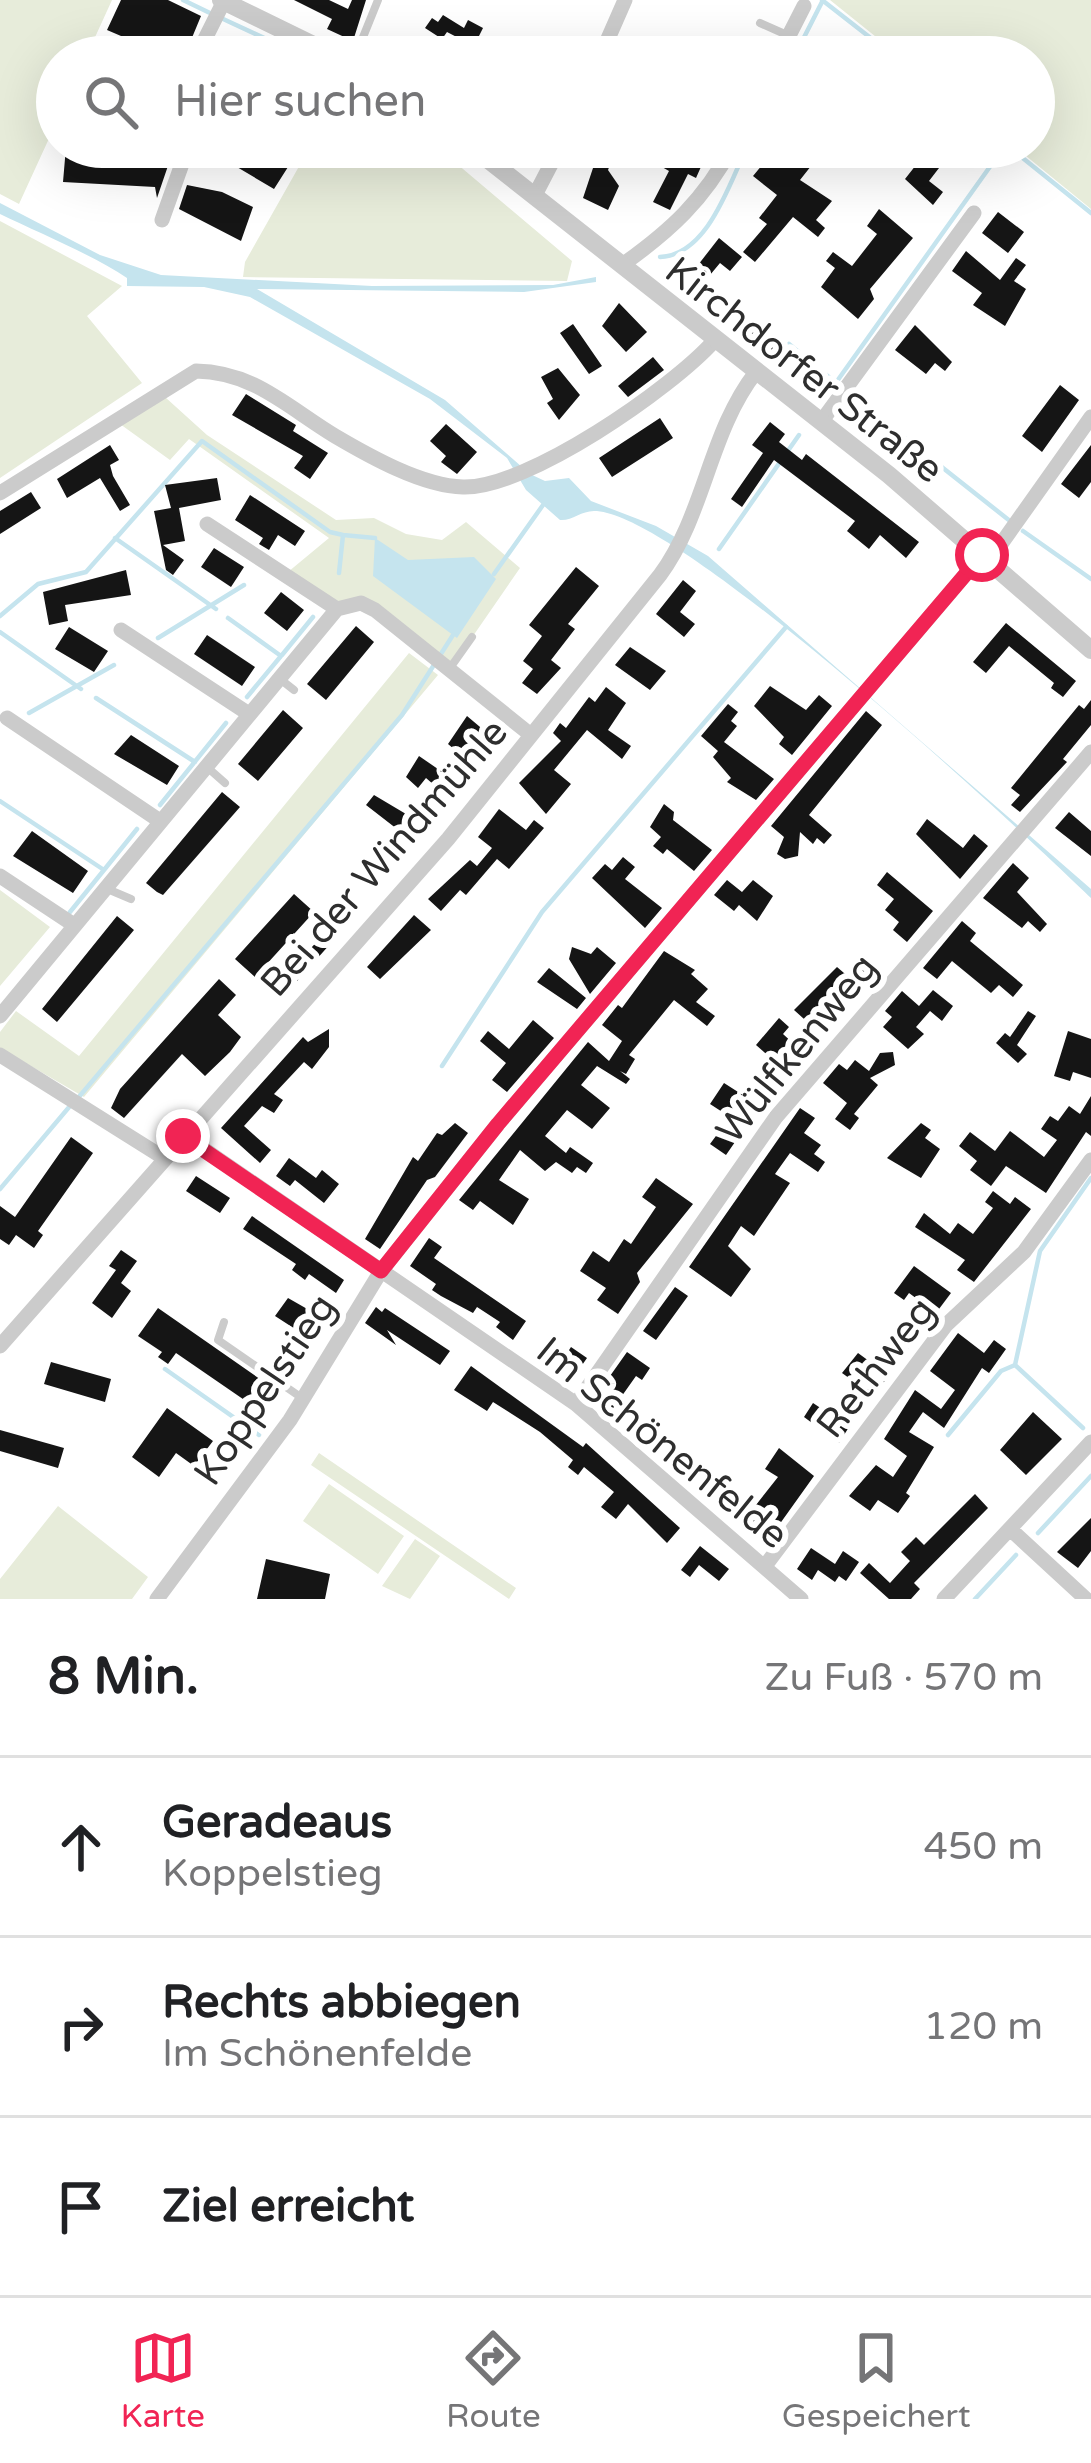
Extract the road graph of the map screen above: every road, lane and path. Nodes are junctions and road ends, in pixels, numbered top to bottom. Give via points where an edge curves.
1 (378, 0) edge
2 (625, 0) edge
3 (804, 6) dead end
4 (219, 8) edge
5 (760, 23) dead end
6 (206, 36) edge
7 (287, 36) edge
8 (363, 36) edge
9 (609, 36) edge
10 (789, 36) joint
11 (176, 168) edge
12 (500, 168) edge
13 (549, 168) edge
14 (721, 168) edge
15 (535, 195) junction
16 (974, 213) dead end
17 (162, 220) dead end
18 (622, 265) junction
19 (714, 341) junction
20 (756, 372) junction
21 (1091, 417) edge
22 (821, 422) junction
23 (0, 493) edge
24 (207, 524) dead end
25 (986, 558) junction
26 (337, 609) junction
27 (121, 630) dead end
28 (472, 638) dead end
29 (1091, 650) edge
30 (449, 669) junction
31 (279, 678) junction
32 (294, 690) dead end
33 (249, 714) junction
34 (4, 715) edge
35 (532, 735) junction
36 (1091, 752) edge
37 (206, 766) junction
38 (225, 783) dead end
39 (160, 821) junction
40 (0, 876) edge
41 (106, 888) junction
42 (130, 899) dead end
43 (74, 925) junction
44 (0, 1016) edge
45 (0, 1055) edge
46 (183, 1136) junction
47 (164, 1158) junction
48 (1091, 1160) edge
49 (381, 1271) junction
50 (224, 1322) dead end
51 (0, 1346) edge
52 (303, 1399) junction
53 (576, 1404) junction
54 (1091, 1442) edge
55 (1010, 1529) junction
56 (765, 1566) junction
57 (157, 1599) edge
58 (802, 1599) edge
59 (944, 1599) edge
60 (1086, 1599) edge

1 - 8 lane
2 - 9 street
3 - 10 street
4 - 6 street
4 - 7 street
5 - 10 lane
11 - 17 street
12 - 15 street, Kirchdorfer Straße
13 - 15 street
14 - 18 street via 676,227
15 - 18 street, Kirchdorfer Straße
16 - 22 street
18 - 19 street, Kirchdorfer Straße
19 - 20 street, Kirchdorfer Straße
19 - 23 street via 687,372 535,465 459,487 335,436 253,381 196,370
20 - 22 street, Kirchdorfer Straße
20 - 35 street, Bei der Windmühle via 731,413 681,543
21 - 25 street, Koppelstieg
22 - 25 street, Kirchdorfer Straße
24 - 26 street
25 - 29 street, Kirchdorfer Straße
25 - 49 street, Koppelstieg
26 - 30 street via 361,603 376,610
26 - 31 street
27 - 33 street
28 - 30 lane
30 - 35 street
31 - 32 lane
31 - 33 street
33 - 37 street
34 - 39 street
35 - 46 street, Bei der Windmühle
36 - 53 street, Wülfkenweg via 776,1117
37 - 38 lane
37 - 39 street
39 - 41 street
40 - 43 street
41 - 42 lane
41 - 43 street
43 - 44 street
45 - 47 street
46 - 47 street, Bei der Windmühle
46 - 49 street, Im Schönenfelde
47 - 51 street, Bei der Windmühle
48 - 56 street, Rethweg via 1024,1252 946,1325
49 - 52 street, Koppelstieg
49 - 53 street, Im Schönenfelde
50 - 52 lane via 218,1340
52 - 57 street, Koppelstieg
53 - 56 street, Im Schönenfelde
54 - 55 street
55 - 59 street
55 - 60 street
56 - 58 street, Im Schönenfelde

